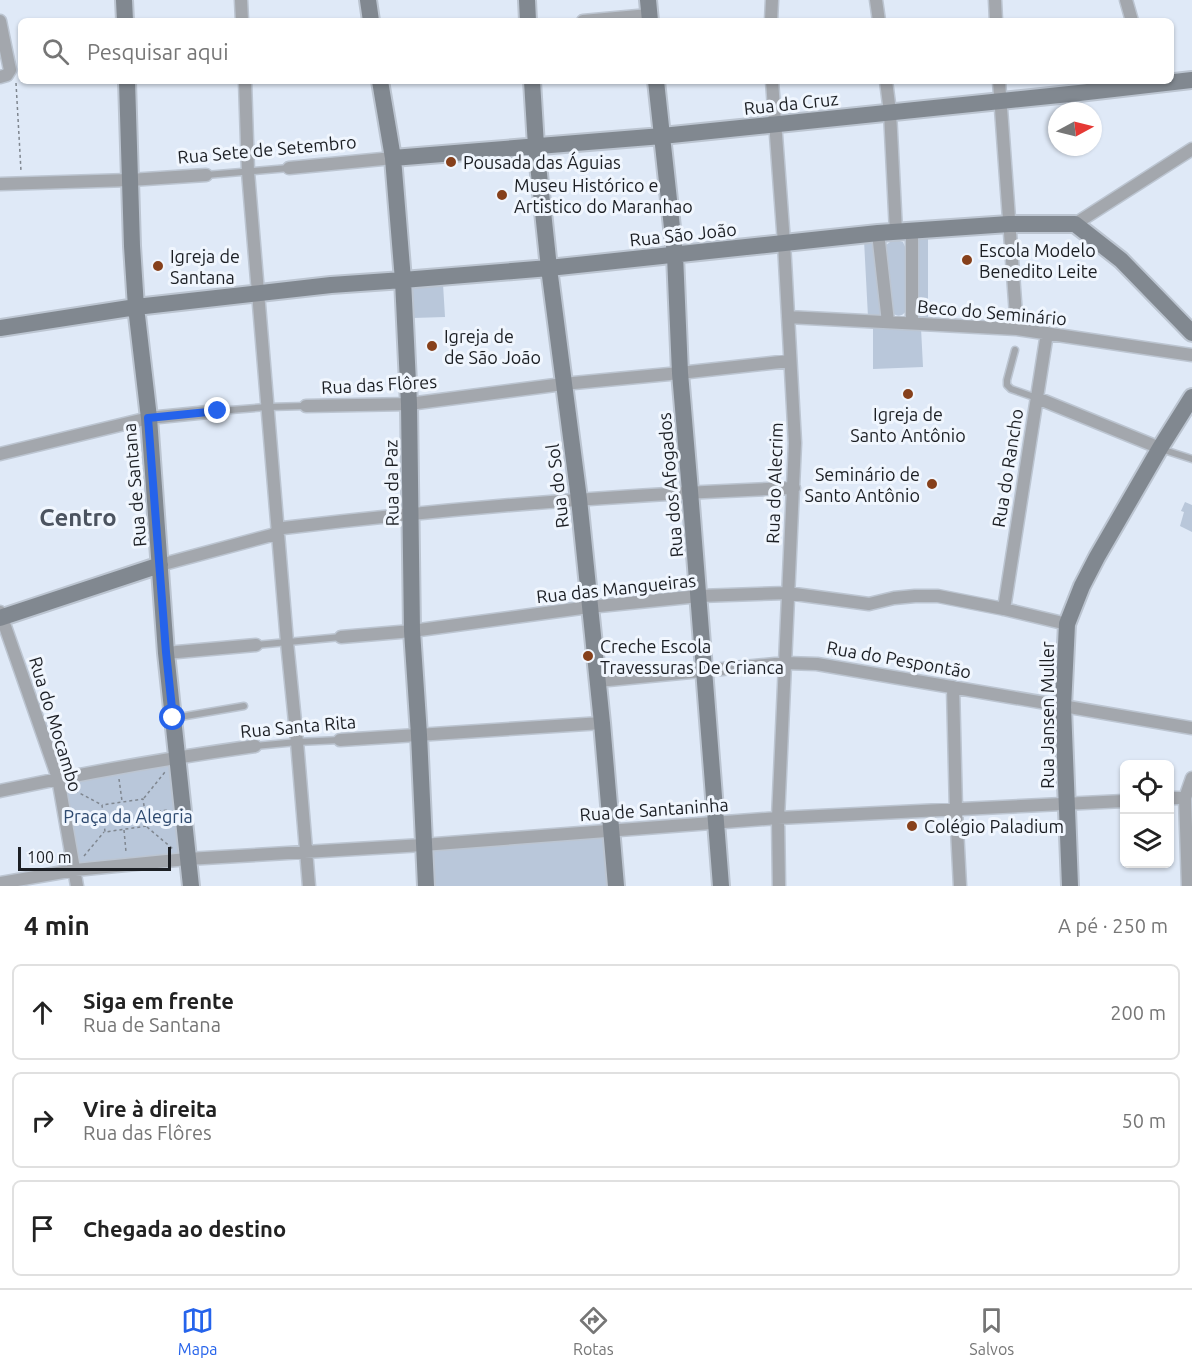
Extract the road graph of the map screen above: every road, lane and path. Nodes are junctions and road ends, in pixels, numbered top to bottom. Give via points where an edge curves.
1 (124, 0) edge
2 (241, 0) edge
3 (368, 0) edge
4 (527, 0) edge
5 (772, 0) edge
6 (876, 0) edge
7 (995, 0) edge
8 (1126, 0) edge
9 (649, 12) edge
10 (125, 18) edge
11 (242, 18) edge
12 (371, 18) edge
13 (528, 18) edge
14 (605, 18) edge
15 (771, 18) edge
16 (879, 18) edge
17 (996, 18) edge
18 (1131, 18) edge
19 (0, 21) edge
20 (5, 73) edge
21 (1192, 80) edge
22 (1174, 81) edge
23 (127, 84) edge
24 (245, 84) edge
25 (381, 84) edge
26 (532, 84) edge
27 (656, 84) edge
28 (772, 84) edge
29 (886, 84) edge
30 (999, 84) edge
31 (1143, 84) edge
32 (17, 95) dead end
33 (1000, 102) junction
34 (890, 112) junction
35 (776, 124) junction
36 (662, 136) junction
37 (537, 146) junction
38 (1192, 149) edge
39 (393, 158) junction
40 (289, 168) joint
41 (248, 172) junction
42 (206, 175) joint
43 (130, 180) junction
44 (22, 183) junction
45 (0, 184) edge
46 (1009, 224) junction
47 (1075, 224) junction
48 (904, 232) junction
49 (878, 233) junction
50 (783, 243) junction
51 (675, 255) junction
52 (549, 268) junction
53 (403, 280) junction
54 (258, 292) junction
55 (136, 307) junction
56 (788, 317) junction
57 (888, 322) junction
58 (912, 323) junction
59 (0, 328) edge
60 (1017, 329) junction
61 (1047, 333) junction
62 (1192, 333) edge
63 (1015, 350) dead end
64 (1192, 355) edge
65 (789, 361) junction
66 (680, 373) junction
67 (563, 384) junction
68 (1036, 398) junction
69 (1192, 398) edge
70 (409, 404) junction
71 (306, 406) joint
72 (267, 407) junction
73 (218, 411) joint
74 (148, 418) junction
75 (1160, 448) junction
76 (0, 454) edge
77 (1192, 459) edge
78 (794, 488) junction
79 (690, 491) junction
80 (579, 499) junction
81 (411, 513) junction
82 (279, 531) junction
83 (160, 566) junction
84 (787, 593) junction
85 (699, 596) junction
86 (589, 607) junction
87 (1004, 609) junction
88 (1, 615) edge
89 (1067, 624) junction
90 (412, 631) junction
91 (341, 637) joint
92 (287, 642) junction
93 (256, 645) joint
94 (166, 652) junction
95 (785, 663) junction
96 (704, 671) junction
97 (598, 681) junction
98 (953, 687) junction
99 (243, 706) dead end
100 (1063, 707) junction
101 (173, 718) junction
102 (602, 723) junction
103 (1192, 728) edge
104 (419, 735) junction
105 (340, 740) joint
106 (297, 742) junction
107 (255, 746) joint
108 (172, 763) junction
109 (158, 770) dead end
110 (58, 778) junction
111 (119, 778) dead end
112 (1192, 778) edge
113 (169, 779) dead end
114 (79, 785) dead end
115 (0, 791) edge
116 (1174, 798) edge
117 (1185, 798) junction
118 (143, 799) junction
119 (1120, 801) edge
120 (122, 802) junction
121 (1066, 804) junction
122 (102, 805) junction
123 (172, 810) dead end
124 (956, 810) junction
125 (145, 813) junction
126 (104, 818) junction
127 (778, 818) junction
128 (74, 822) dead end
129 (716, 823) junction
130 (147, 826) junction
131 (124, 829) junction
132 (612, 830) junction
133 (105, 832) junction
134 (423, 844) junction
135 (307, 852) junction
136 (166, 853) dead end
137 (126, 856) dead end
138 (187, 859) junction
139 (77, 865) junction
140 (0, 882) edge
141 (77, 886) edge
142 (191, 886) edge
143 (309, 886) edge
144 (426, 886) edge
145 (616, 886) edge
146 (721, 886) edge
147 (779, 886) edge
148 (960, 886) edge
149 (1070, 886) edge
150 (1188, 886) edge

1 - 10 street
2 - 11 street
3 - 12 street
4 - 13 street
5 - 15 street
6 - 16 street
7 - 17 street
8 - 18 street
9 - 14 street
19 - 20 street
21 - 22 street, Rua da Cruz
23 - 43 street, Rua de Santana
24 - 41 street
25 - 39 street, Rua da Paz
26 - 37 street, Rua do Sol
27 - 36 street, Rua dos Afogados
28 - 35 street, Rua do Alecrim
29 - 34 street
30 - 33 street
31 - 33 street, Rua da Cruz
32 - 44 path
33 - 34 street, Rua da Cruz
33 - 46 street
34 - 35 street, Rua da Cruz
34 - 48 street
35 - 36 street, Rua da Cruz
35 - 50 street, Rua do Alecrim
36 - 37 street, Rua da Cruz
36 - 51 street, Rua dos Afogados
37 - 39 street, Rua Sete de Setembro
37 - 52 street, Rua do Sol
38 - 47 street
39 - 40 street, Rua Sete de Setembro
39 - 53 street, Rua da Paz
40 - 41 lane, Rua Sete de Setembro
41 - 42 lane, Rua Sete de Setembro
41 - 54 street
42 - 43 street, Rua Sete de Setembro
43 - 44 street, Rua Sete de Setembro
43 - 55 street, Rua de Santana
44 - 45 street, Rua Sete de Setembro
46 - 47 street, Rua São João
46 - 48 street, Rua São João
46 - 60 street
47 - 62 street via 1121,260
48 - 49 street, Rua São João
48 - 58 street
49 - 50 street, Rua São João
49 - 57 street
50 - 51 street, Rua São João
50 - 56 street, Rua do Alecrim
51 - 52 street, Rua São João
51 - 66 street, Rua dos Afogados
52 - 53 street, Rua São João
52 - 67 street, Rua do Sol
53 - 54 street, Rua São João
53 - 70 street, Rua da Paz
54 - 55 street, Rua São João
54 - 72 street
55 - 59 street, Rua São João
55 - 74 street, Rua de Santana
56 - 57 street, Beco do Seminário
56 - 65 street, Rua do Alecrim
57 - 58 street, Beco do Seminário
58 - 60 street, Beco do Seminário
60 - 61 street, Beco do Seminário
61 - 64 street, Beco do Seminário
61 - 68 street, Rua do Rancho
63 - 68 lane via 1007,385
65 - 66 street, Rua das Flôres
65 - 78 street, Rua do Alecrim
66 - 67 street, Rua das Flôres
66 - 79 street, Rua dos Afogados
67 - 70 street, Rua das Flôres
67 - 80 street, Rua do Sol
68 - 75 street
68 - 87 street, Rua do Rancho
69 - 75 street, Rua Jansen Muller
70 - 71 street, Rua das Flôres
70 - 81 street, Rua da Paz
71 - 72 lane, Rua das Flôres
72 - 73 lane, Rua das Flôres
72 - 82 street
73 - 74 street, Rua das Flôres
74 - 76 street, Rua das Flôres
74 - 83 street, Rua de Santana
75 - 77 lane
75 - 89 street, Rua Jansen Muller via 1096,557
78 - 79 street
78 - 84 street, Rua do Alecrim
79 - 80 street
79 - 85 street, Rua dos Afogados
80 - 81 street
80 - 86 street, Rua do Sol
81 - 82 street
81 - 90 street, Rua da Paz
82 - 83 street
82 - 92 street
83 - 88 street
83 - 94 street, Rua de Santana
84 - 85 street, Rua das Mangueiras
84 - 87 street, Rua das Mangueiras via 868,604 894,598 938,596
84 - 95 street, Rua do Alecrim
85 - 86 street, Rua das Mangueiras
85 - 96 street, Rua dos Afogados
86 - 90 street, Rua das Mangueiras
86 - 97 street, Rua do Sol
87 - 89 street, Rua das Mangueiras
88 - 110 street, Rua do Mocambo
89 - 100 street, Rua Jansen Muller
90 - 91 street, Rua das Mangueiras
90 - 104 street, Rua da Paz
91 - 92 lane, Rua das Mangueiras
92 - 93 lane, Rua das Mangueiras
92 - 106 street
93 - 94 street, Rua das Mangueiras
94 - 101 street, Rua de Santana
95 - 96 street, Rua do Pespontão
95 - 98 street, Rua do Pespontão via 817,664
95 - 127 street, Rua do Alecrim
96 - 97 street, Rua do Pespontão
96 - 129 street, Rua dos Afogados
97 - 102 street, Rua do Sol
98 - 100 street, Rua do Pespontão
98 - 124 street
99 - 101 lane
100 - 103 street, Rua do Pespontão
100 - 121 street, Rua Jansen Muller
101 - 108 street, Rua de Santana
102 - 104 street, Rua Santa Rita
102 - 132 street, Rua do Sol
104 - 105 street, Rua Santa Rita
104 - 134 street, Rua da Paz
105 - 106 lane, Rua Santa Rita
106 - 107 lane, Rua Santa Rita
106 - 135 street
107 - 108 street, Rua Santa Rita
108 - 109 path
108 - 110 street, Rua Santa Rita
108 - 113 path
108 - 118 path
108 - 138 street, Rua de Santana
110 - 115 street, Rua Santa Rita
110 - 139 street, Rua do Mocambo
111 - 120 path
112 - 117 street
114 - 122 path via 69,787
116 - 117 street
117 - 150 street
118 - 120 path
118 - 125 path
119 - 121 street, Rua de Santaninha
120 - 122 path
121 - 124 street, Rua de Santaninha
121 - 149 street, Rua Jansen Muller
122 - 126 path
123 - 125 path
124 - 127 street, Rua de Santaninha
124 - 148 street
125 - 130 path
126 - 128 path
126 - 133 path
127 - 129 street, Rua de Santaninha
127 - 147 street, Rua do Alecrim
129 - 132 street, Rua de Santaninha
129 - 146 street, Rua dos Afogados
130 - 131 path
130 - 136 path via 177,852
131 - 133 path
131 - 137 path
132 - 134 street, Rua de Santaninha
132 - 145 street, Rua do Sol
133 - 139 path
134 - 135 street, Rua de Santaninha
134 - 144 street, Rua da Paz
135 - 138 street, Rua de Santaninha
135 - 143 street
138 - 139 street, Rua de Santaninha
138 - 142 street, Rua de Santana
139 - 140 street, Rua de Santaninha
139 - 141 street, Rua do Mocambo

